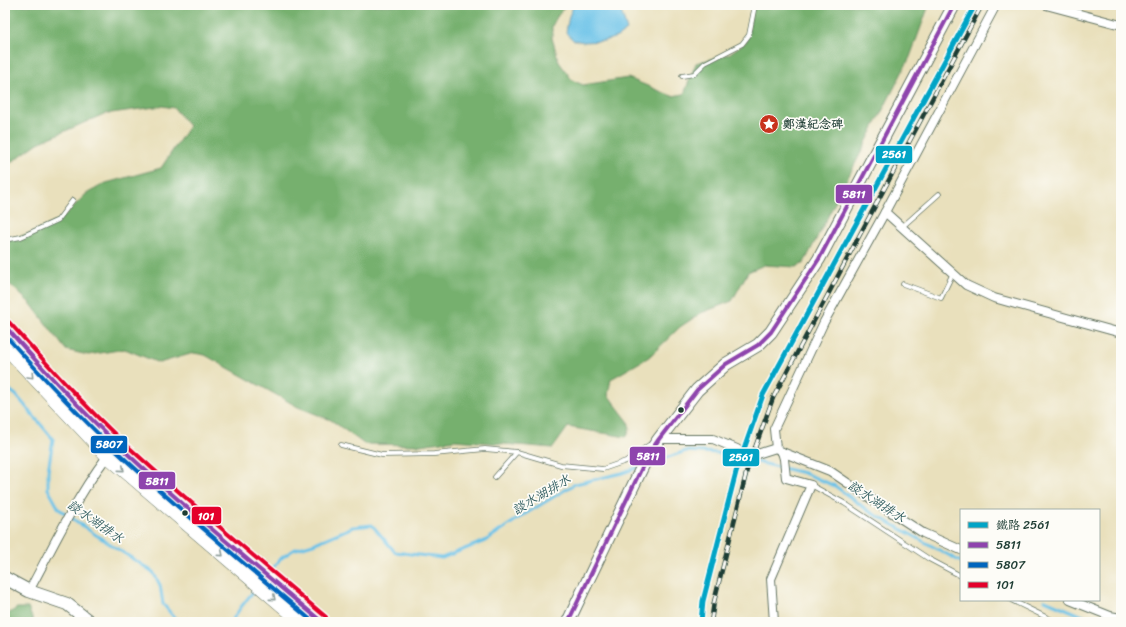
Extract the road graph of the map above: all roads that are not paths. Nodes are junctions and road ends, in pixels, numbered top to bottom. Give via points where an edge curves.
1 (755, 5) edge
2 (954, 5) edge
3 (996, 5) edge
4 (1046, 5) edge
5 (1121, 25) edge
6 (682, 76) dead end
7 (939, 194) dead end
8 (74, 200) dead end
9 (885, 212) junction
10 (902, 228) junction
11 (5, 240) edge
12 (952, 273) junction
13 (903, 284) dead end
14 (5, 326) edge
15 (1121, 333) edge
16 (5, 347) edge
17 (659, 439) junction
18 (117, 444) junction
19 (342, 445) dead end
20 (737, 449) tunnel mouth
21 (518, 452) junction
22 (781, 453) junction
23 (754, 455) tunnel mouth
24 (106, 456) junction
25 (495, 477) dead end
26 (811, 485) junction
27 (173, 495) junction
28 (165, 507) junction
29 (960, 550) edge
30 (960, 575) edge
31 (5, 578) edge
32 (29, 591) junction
33 (1013, 601) edge
34 (1072, 601) edge
35 (1121, 618) edge
36 (90, 622) edge
37 (301, 622) edge
38 (322, 622) edge
39 (568, 622) edge
40 (774, 622) edge
41 (1056, 622) edge

1 - 6 lane via 749,35 742,44 705,63 694,74
2 - 17 street via 819,259 771,332 758,345 726,364 697,390
3 - 9 street
4 - 5 street
7 - 10 lane
8 - 11 lane via 58,220 21,237
9 - 10 street
9 - 22 street via 824,322 774,428
10 - 12 street
12 - 13 lane via 941,298
12 - 15 street via 966,285 994,298
14 - 18 main road via 43,369
16 -> 24 main road
17 - 20 street via 713,439
17 - 21 lane via 626,461 603,470 561,465
17 - 39 street via 648,455
18 - 24 street
18 - 27 main road
19 - 21 lane via 382,455 434,454 485,449
21 - 25 lane
22 - 23 street
22 - 26 street via 786,478
22 - 29 street via 830,471 923,533
24 -> 28 main road
24 - 32 street via 82,492
26 - 30 lane via 844,503 929,559
26 - 40 street via 771,579
27 - 28 main road
27 - 38 main road
28 -> 37 main road
31 - 32 street
32 - 36 street via 67,604
33 - 41 lane
34 - 35 street

